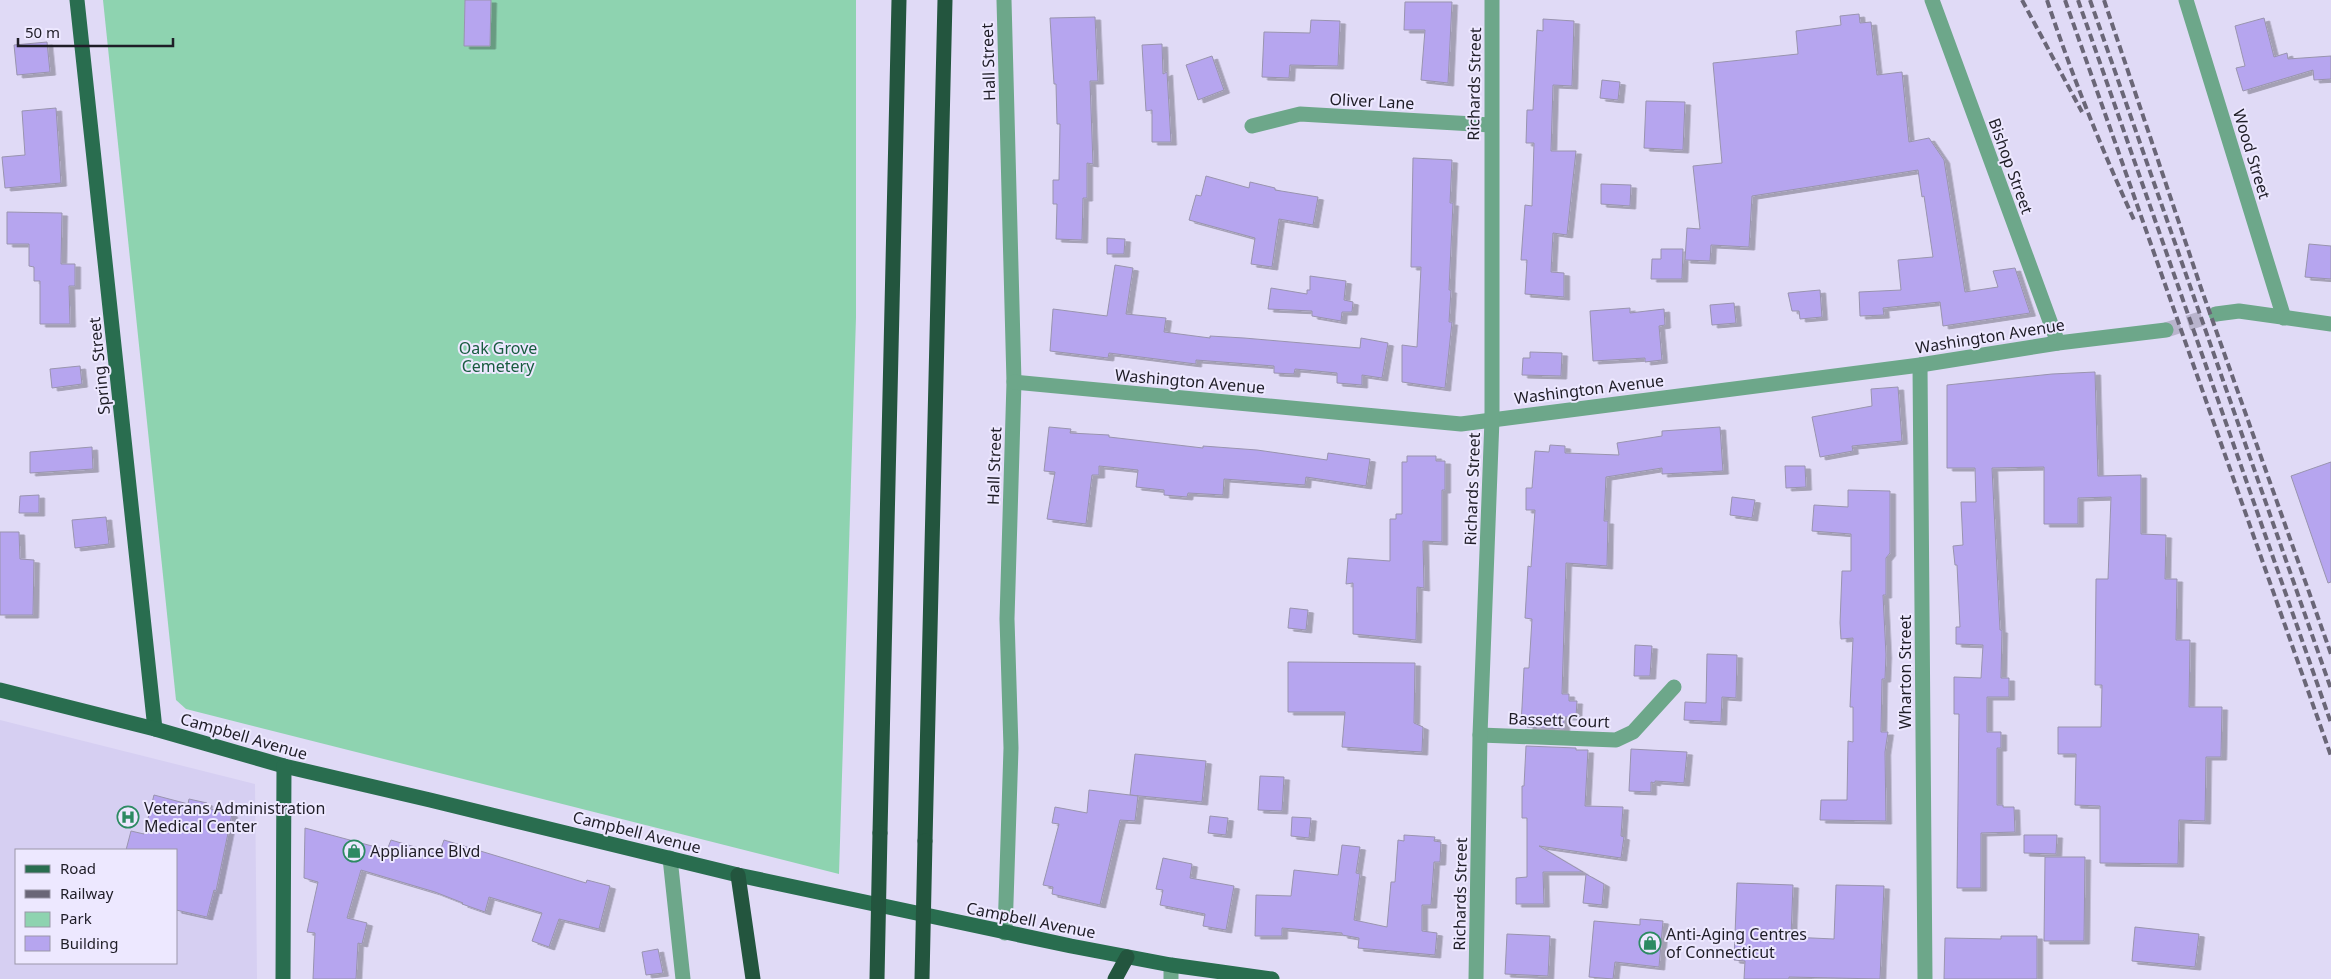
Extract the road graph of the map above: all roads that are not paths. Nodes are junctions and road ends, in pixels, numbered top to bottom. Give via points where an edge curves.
1 (78, 0) edge
2 (899, 0) edge
3 (945, 0) edge
4 (1004, 0) edge
5 (1492, 0) edge
6 (1932, 0) edge
7 (2186, 0) edge
8 (1490, 125) junction
9 (1252, 126) dead end
10 (2216, 314) tunnel mouth
11 (2284, 318) junction
12 (2331, 324) edge
13 (2166, 330) tunnel mouth
14 (2058, 343) junction
15 (1920, 365) junction
16 (1014, 382) junction
17 (1492, 419) junction
18 (1674, 687) dead end
19 (0, 690) edge
20 (155, 729) junction
21 (1480, 735) junction
22 (284, 766) junction
23 (670, 858) junction
24 (738, 875) junction
25 (1005, 933) junction
26 (1127, 956) junction
27 (1171, 972) edge
28 (283, 979) edge
29 (683, 979) edge
30 (753, 979) edge
31 (877, 979) edge
32 (922, 979) edge
33 (1115, 979) edge
34 (1272, 979) edge
35 (1476, 979) edge
36 (1925, 979) edge

1 - 20 main road, Spring Street
2 - 31 highway, bridge
3 - 32 highway, bridge
4 - 16 street, Hall Street
5 - 8 street, Richards Street
6 - 14 street, Bishop Street
7 - 11 street, Wood Street
8 - 9 street, Oliver Lane via 1300,114
8 - 17 street, Richards Street
10 - 11 street via 2239,310
11 - 12 street
13 - 14 street, Washington Avenue
14 - 15 street, Washington Avenue
15 - 17 street, Washington Avenue
15 - 36 street, Wharton Street
16 - 17 street, Washington Avenue via 1461,424
16 - 25 street, Hall Street via 1007,619 1011,748
17 - 21 street, Richards Street
18 - 21 street, Bassett Court via 1633,732 1616,740
19 - 20 main road, Campbell Avenue
20 - 22 main road, Campbell Avenue
21 - 35 street, Richards Street
22 - 23 main road, Campbell Avenue
22 - 28 main road
23 - 24 main road, Campbell Avenue
23 - 29 street
24 - 25 main road, Campbell Avenue
24 - 30 highway
25 - 26 main road, Campbell Avenue
26 - 27 main road, Campbell Avenue
26 - 33 highway
27 - 34 main road, Campbell Avenue

